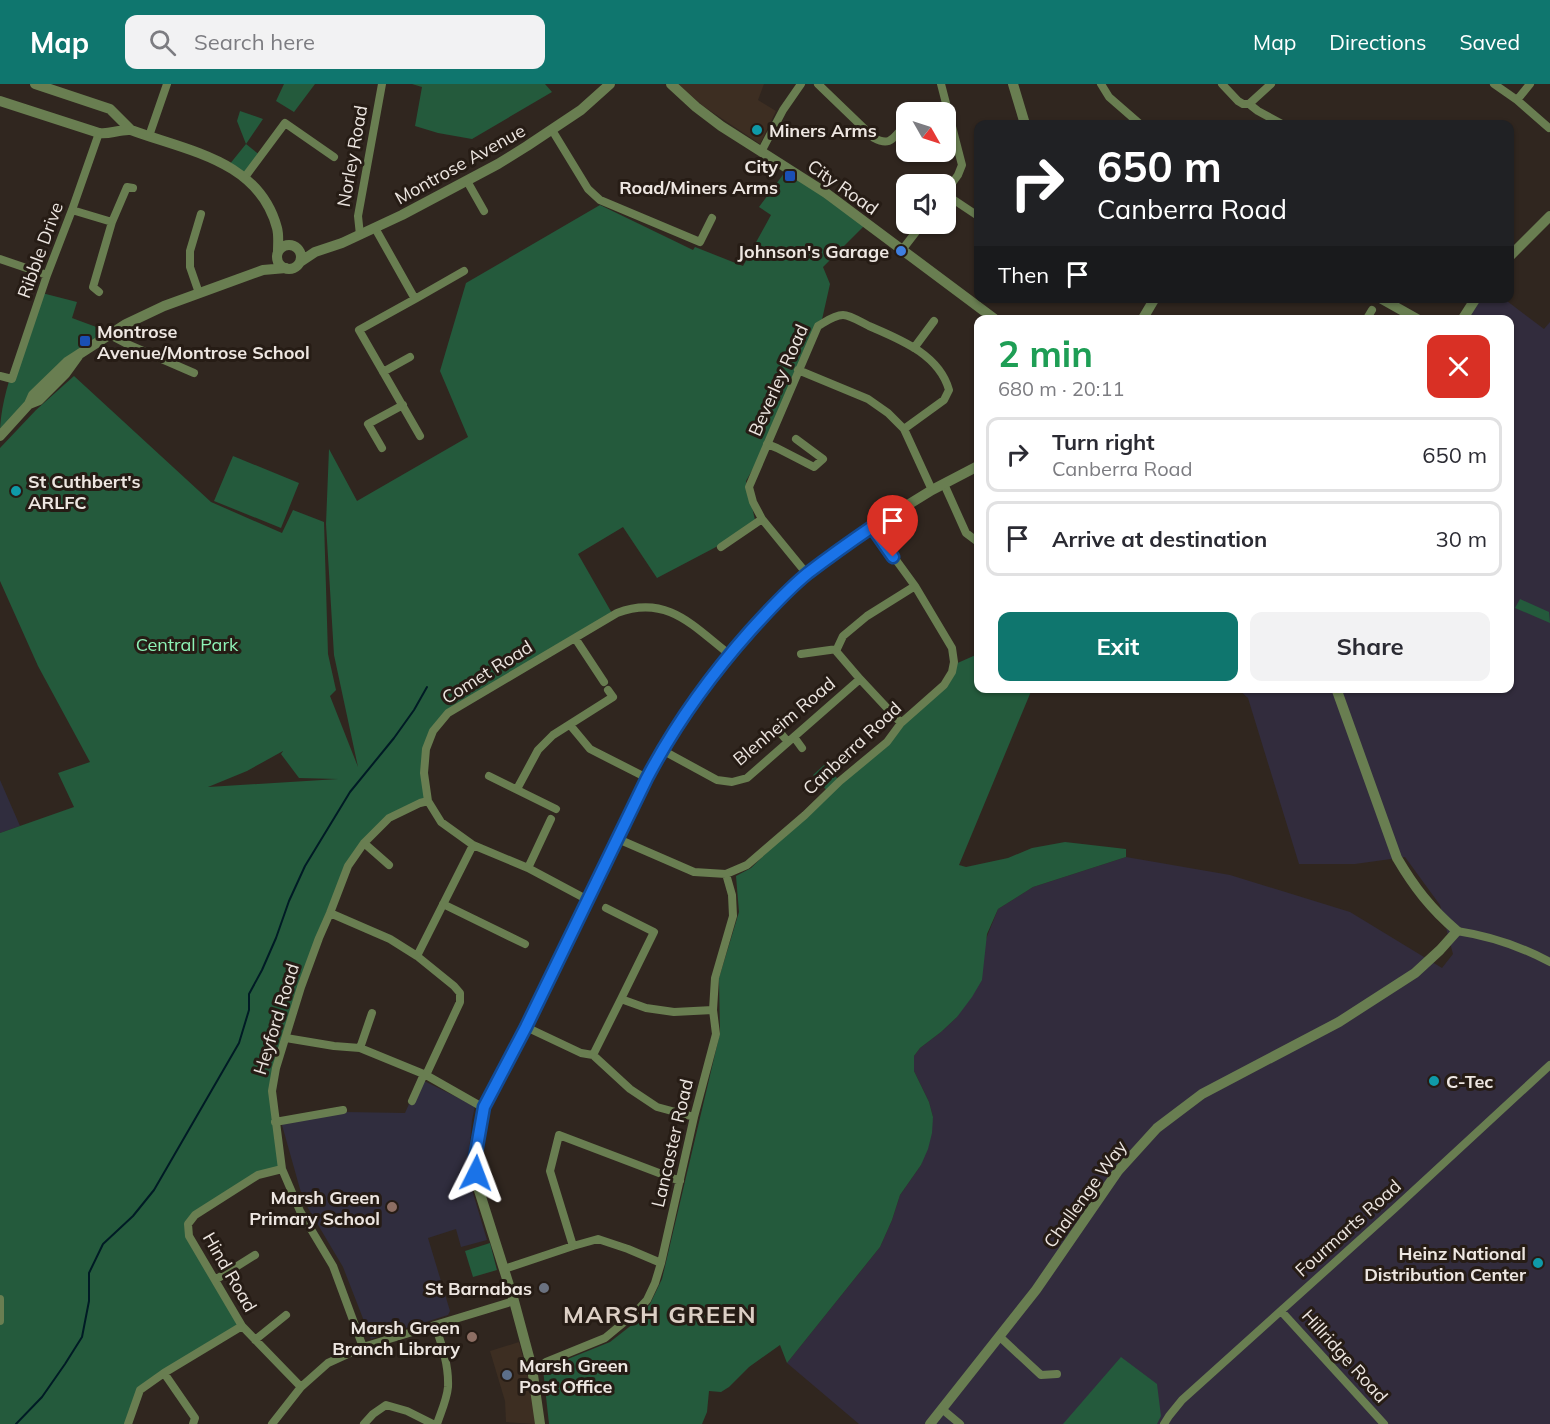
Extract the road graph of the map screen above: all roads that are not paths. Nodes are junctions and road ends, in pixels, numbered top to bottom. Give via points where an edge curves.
1 (35, 84) edge
2 (167, 84) edge
3 (382, 84) edge
4 (609, 84) edge
5 (671, 84) edge
6 (801, 84) edge
7 (818, 84) edge
8 (942, 84) edge
9 (1012, 84) edge
10 (1101, 84) edge
11 (1222, 84) edge
12 (1271, 84) edge
13 (1494, 84) edge
14 (1530, 84) edge
15 (1517, 100) junction
16 (0, 101) edge
17 (943, 102) edge
18 (1249, 104) junction
19 (118, 118) junction
20 (1024, 120) edge
21 (1135, 120) edge
22 (1275, 120) edge
23 (1549, 128) edge
24 (131, 130) junction
25 (552, 130) junction
26 (114, 131) junction
27 (99, 133) junction
28 (896, 134) edge
29 (150, 136) junction
30 (956, 147) edge
31 (761, 152) junction
32 (334, 157) dead end
33 (245, 177) junction
34 (956, 178) edge
35 (467, 181) junction
36 (133, 188) dead end
37 (956, 201) edge
38 (72, 210) junction
39 (484, 211) dead end
40 (974, 213) edge
41 (201, 214) dead end
42 (1550, 216) edge
43 (712, 218) dead end
44 (112, 222) junction
45 (375, 228) junction
46 (278, 230) junction
47 (914, 234) edge
48 (360, 235) junction
49 (295, 247) junction
50 (902, 250) junction
51 (278, 252) junction
52 (315, 252) junction
53 (1514, 252) edge
54 (0, 259) edge
55 (300, 262) junction
56 (286, 268) junction
57 (263, 270) junction
58 (464, 271) dead end
59 (47, 275) junction
60 (99, 292) dead end
61 (199, 293) junction
62 (415, 299) junction
63 (1390, 303) edge
64 (1372, 310) dead end
65 (989, 315) edge
66 (1369, 315) edge
67 (1410, 315) edge
68 (934, 321) dead end
69 (108, 334) junction
70 (914, 348) junction
71 (410, 357) dead end
72 (798, 370) junction
73 (384, 372) junction
74 (194, 373) dead end
75 (0, 376) edge
76 (403, 405) junction
77 (904, 429) junction
78 (0, 436) edge
79 (420, 436) dead end
80 (796, 439) dead end
81 (767, 444) junction
82 (382, 448) dead end
83 (974, 468) edge
84 (944, 484) junction
85 (932, 490) junction
86 (762, 519) junction
87 (872, 527) junction
88 (974, 539) edge
89 (721, 547) dead end
90 (807, 574) junction
91 (915, 586) junction
92 (575, 638) junction
93 (837, 649) junction
94 (729, 654) junction
95 (801, 654) dead end
96 (860, 679) junction
97 (1338, 693) edge
98 (901, 723) junction
99 (570, 725) junction
100 (778, 730) dead end
101 (791, 740) junction
102 (802, 748) dead end
103 (662, 750) junction
104 (489, 776) dead end
105 (647, 778) junction
106 (517, 789) junction
107 (428, 801) junction
108 (556, 809) dead end
109 (551, 819) dead end
110 (618, 839) junction
111 (364, 843) junction
112 (473, 845) junction
113 (389, 865) dead end
114 (528, 868) junction
115 (726, 874) junction
116 (588, 900) junction
117 (443, 904) junction
118 (606, 908) dead end
119 (330, 914) junction
120 (1457, 931) junction
121 (525, 944) dead end
122 (417, 956) junction
123 (1550, 962) edge
124 (621, 999) junction
125 (713, 1010) junction
126 (372, 1013) dead end
127 (526, 1027) junction
128 (286, 1038) junction
129 (360, 1048) junction
130 (593, 1056) junction
131 (1550, 1065) edge
132 (425, 1074) junction
133 (412, 1101) dead end
134 (484, 1107) junction
135 (343, 1110) dead end
136 (694, 1117) junction
137 (275, 1122) junction
138 (282, 1169) junction
139 (680, 1181) junction
140 (573, 1246) junction
141 (255, 1255) dead end
142 (661, 1263) junction
143 (504, 1269) junction
144 (215, 1280) junction
145 (0, 1299) edge
146 (514, 1301) junction
147 (1281, 1311) junction
148 (286, 1315) dead end
149 (0, 1321) edge
150 (435, 1325) junction
151 (242, 1326) junction
152 (1000, 1337) junction
153 (255, 1340) junction
154 (363, 1347) junction
155 (546, 1362) dead end
156 (164, 1373) junction
157 (1057, 1374) dead end
158 (301, 1387) junction
159 (942, 1409) junction
160 (1166, 1420) edge
161 (128, 1424) edge
162 (193, 1424) edge
163 (272, 1424) edge
164 (364, 1424) edge
165 (435, 1424) edge
166 (540, 1424) edge
167 (930, 1424) edge
168 (960, 1424) edge
169 (1384, 1424) edge

1 - 19 street via 110,110
2 - 29 street
3 - 48 street, Norley Road via 358,216
4 - 25 street, Montrose Avenue
5 - 31 street, City Road via 721,126
6 - 31 street
7 - 28 street via 874,138 884,142
8 - 17 street
9 - 20 street
10 - 21 street via 1109,97
11 - 18 street via 1238,101
12 - 18 street
13 - 15 street
14 - 15 street
15 - 23 street
16 - 27 street
18 - 22 street
19 - 24 street
19 - 26 street
24 - 26 street
24 - 29 street
25 - 35 street, Montrose Avenue
25 - 43 street via 595,197 700,242
26 - 27 street
27 - 38 street, Ribble Drive
29 - 33 street via 207,155
30 - 34 street via 962,165
31 - 50 street, City Road via 826,193
32 - 33 street via 285,123
33 - 46 street via 265,200
35 - 39 street
35 - 45 street, Montrose Avenue
36 - 44 street via 126,187
37 - 40 street
38 - 44 street
38 - 59 street, Ribble Drive
41 - 61 street via 190,251 190,267
42 - 53 street
44 - 60 street via 93,287
45 - 48 street, Montrose Avenue
45 - 62 street
46 - 49 street
46 - 51 street
47 - 50 street
48 - 52 street, Montrose Avenue
49 - 51 street via 287,245
49 - 52 street
49 - 55 street via 301,254
50 - 65 street, City Road
51 - 56 street via 278,261
51 - 57 street
52 - 55 street, Montrose Avenue
54 - 59 street
55 - 56 street via 294,268
56 - 57 street
57 - 61 street
58 - 62 street
59 - 75 street, Ribble Drive via 12,379
61 - 69 street via 145,314
62 - 73 street via 359,330
63 - 67 street
64 - 66 street
68 - 70 street
69 - 74 street
69 - 78 street via 80,353 65,374
70 - 72 street, Beverley Road via 844,315 818,326
70 - 77 street, Beverley Road via 936,368 949,390 944,400
71 - 73 street
72 - 77 street via 868,399
72 - 81 street, Beverley Road
73 - 76 street
76 - 79 street
76 - 82 street via 368,424
77 - 85 street
80 - 81 street via 823,459 814,467
81 - 86 street, Beverley Road via 749,487
83 - 84 street
84 - 85 street
84 - 88 street via 966,533
85 - 87 street
86 - 89 street
86 - 90 street, Beverley Road
87 - 90 street
87 - 91 street, Canberra Road
90 - 94 street
91 - 93 street via 867,615 843,636
91 - 98 street, Canberra Road via 952,648 954,662 944,685
92 - 94 street, Comet Road via 617,613 655,607 675,614
92 - 99 street via 613,697
92 - 107 street, Comet Road via 448,713 433,731 426,749
93 - 95 street
93 - 96 street
94 - 103 street
96 - 98 street
96 - 101 street, Blenheim Road
97 - 120 street via 1397,858 1425,902
98 - 115 street, Canberra Road via 887,742 805,815
99 - 105 street via 590,749
99 - 106 street via 538,750
100 - 101 street
101 - 102 street
101 - 103 street, Blenheim Road via 747,778 732,782 717,780
103 - 105 street
104 - 106 street
105 - 110 street
106 - 108 street
107 - 111 street, Heyford Road via 389,818
107 - 112 street, Comet Road via 441,822
109 - 114 street
110 - 115 street, Canberra Road via 694,872
110 - 116 street
111 - 113 street
111 - 119 street, Heyford Road via 348,866
112 - 114 street, Comet Road
112 - 117 street
114 - 116 street, Comet Road
115 - 125 street, Lancaster Road via 733,916 715,978
116 - 127 street
117 - 121 street
117 - 122 street
118 - 124 street via 654,932
119 - 122 street via 390,939
119 - 128 street, Heyford Road
120 - 123 street via 1504,941
120 - 152 street, Challenge Way via 1415,973 1339,1022 1202,1094 1157,1128 1118,1171
122 - 132 street via 460,993 460,1002
124 - 125 street via 674,1012
124 - 130 street
125 - 136 street, Lancaster Road via 716,1034
126 - 129 street
127 - 130 street
127 - 134 street
128 - 129 street
128 - 137 street, Heyford Road via 272,1091
129 - 132 street
130 - 136 street via 657,1107
131 - 147 street, Fourmarts Road
132 - 133 street
132 - 134 street
134 - 143 street via 475,1158 477,1181
135 - 137 street
136 - 139 street, Lancaster Road
137 - 138 street, Heyford Road
138 - 144 street, Hind Road via 258,1175 195,1215 188,1224 189,1236
138 - 154 street, Heyford Road via 300,1211 333,1266
139 - 140 street via 559,1135 550,1171
139 - 142 street, Lancaster Road
140 - 142 street via 598,1239
140 - 143 street
141 - 144 street
142 - 155 street, Lancaster Road via 647,1300 634,1314 605,1338
143 - 146 street
144 - 151 street, Hind Road
145 - 149 street
146 - 150 street
146 - 166 street via 532,1368
147 - 160 street, Fourmarts Road via 1182,1400
147 - 169 street, Hillridge Road
148 - 153 street
150 - 154 street
150 - 165 street via 448,1388
151 - 153 street, Hind Road
151 - 156 street
152 - 157 street via 1041,1375
152 - 159 street, Challenge Way
153 - 158 street, Hind Road
154 - 158 street via 328,1363
156 - 161 street via 140,1390
156 - 162 street via 195,1418
158 - 163 street
159 - 167 street, Challenge Way
159 - 168 street
164 - 165 street via 386,1405

